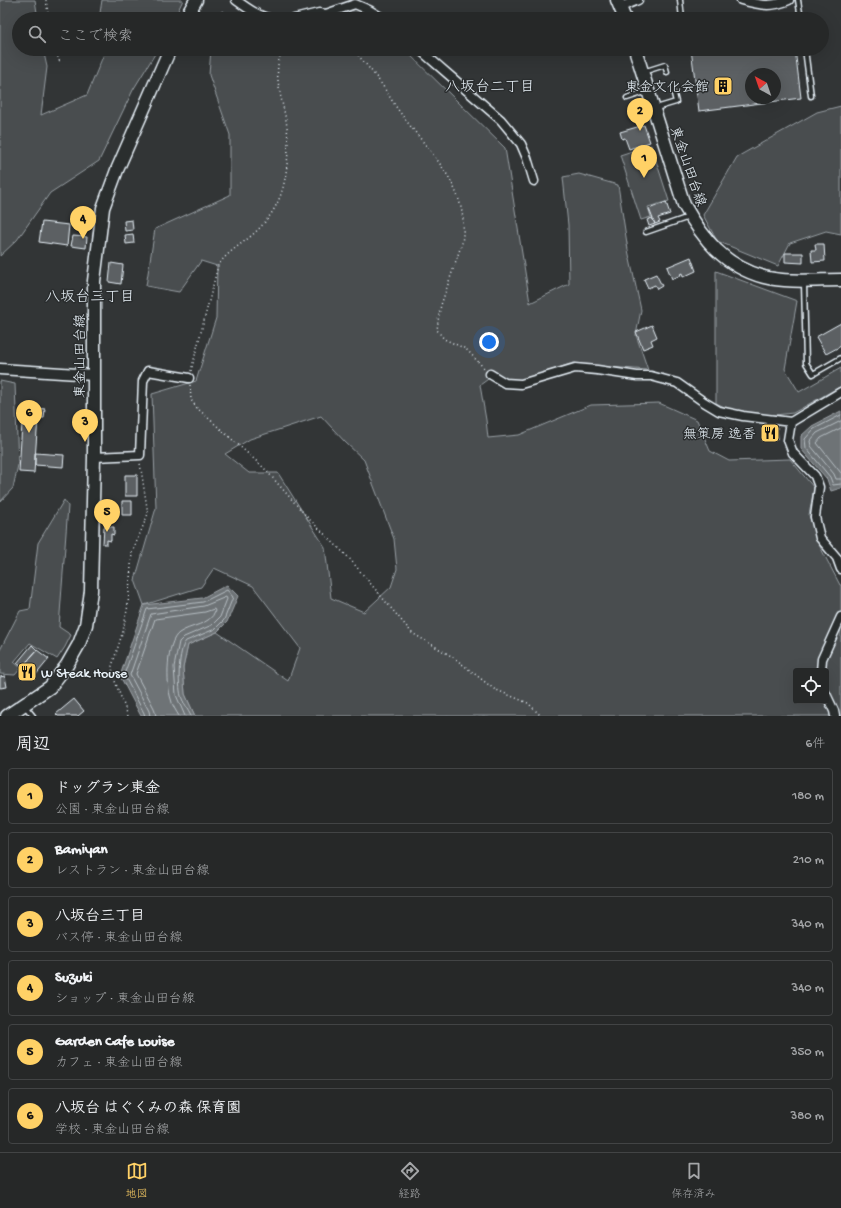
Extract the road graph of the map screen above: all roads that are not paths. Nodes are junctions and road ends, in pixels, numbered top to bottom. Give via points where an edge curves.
1 (196, 0) edge
2 (236, 0) edge
3 (638, 0) edge
4 (680, 0) edge
5 (741, 0) edge
6 (788, 0) edge
7 (798, 0) edge
8 (619, 4) edge
9 (189, 12) edge
10 (254, 12) edge
11 (332, 12) edge
12 (372, 12) edge
13 (681, 12) edge
14 (800, 12) edge
15 (167, 56) edge
16 (427, 56) edge
17 (637, 56) edge
18 (806, 56) edge
19 (642, 72) junction
20 (667, 72) dead end
21 (648, 91) junction
22 (674, 94) dead end
23 (811, 96) dead end
24 (627, 98) dead end
25 (654, 109) junction
26 (534, 181) dead end
27 (690, 216) junction
28 (646, 232) dead end
29 (804, 280) junction
30 (841, 280) edge
31 (841, 358) edge
32 (0, 369) edge
33 (490, 374) road end
34 (93, 375) junction
35 (189, 378) road end
36 (841, 392) edge
37 (790, 422) junction
38 (94, 457) junction
39 (841, 570) edge
40 (841, 617) edge
41 (821, 668) edge
42 (829, 700) edge
43 (24, 705) junction
44 (7, 716) edge
45 (33, 716) edge
46 (835, 716) edge

1 - 9 main road
2 - 10 street
3 - 8 street
4 - 13 lane
5 - 6 street via 760,5 778,5
7 - 14 lane
11 - 12 street via 355,4
15 - 34 main road, 東金山田台線 via 103,208 94,281
16 - 26 street via 501,120 521,144
17 - 19 main road, 東金山田台線
18 - 23 lane
19 - 20 lane via 665,65
19 - 21 main road, 東金山田台線
21 - 24 lane
21 - 25 main road, 東金山田台線
22 - 25 lane via 676,102
25 - 27 main road, 東金山田台線 via 684,205
27 - 28 lane
27 - 29 main road, 東金山田台線 via 717,252 736,265 764,277
29 - 30 main road, 東金山田台線
29 - 31 lane via 806,363 812,374
32 - 34 street
33 - 37 street via 504,383 521,384 575,368 650,376 677,383 720,411
34 - 38 main road, 東金山田台線
35 - 38 street via 148,371 143,381 140,455
36 - 37 street
37 - 39 street via 788,440 793,453 815,476 819,487 815,517 820,538 837,558
38 - 43 main road, 東金山田台線 via 91,591 86,625 68,665 50,686
40 - 41 street via 822,659
42 - 46 street
43 - 44 main road, 東金山田台線
43 - 45 lane

